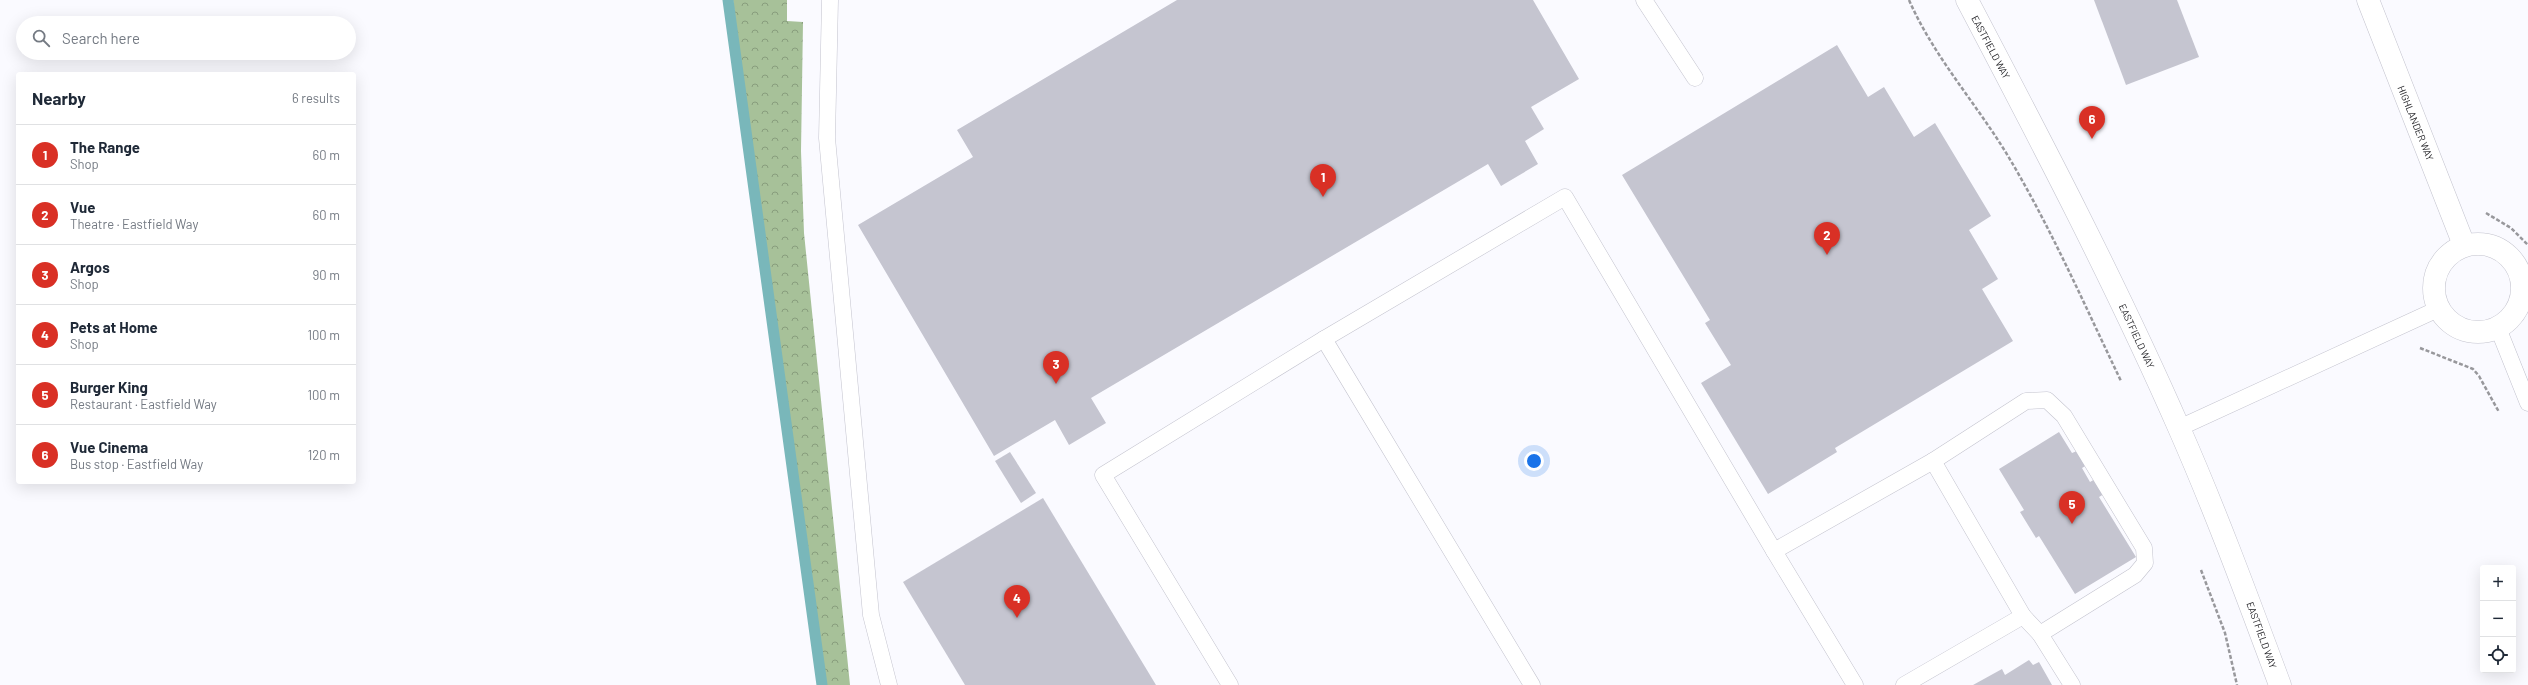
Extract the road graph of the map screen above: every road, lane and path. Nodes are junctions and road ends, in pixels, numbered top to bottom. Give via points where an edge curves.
1 (830, 0) edge
2 (1644, 0) edge
3 (1909, 0) edge
4 (1967, 0) edge
5 (2368, 0) edge
6 (1695, 78) dead end
7 (2464, 246) junction
8 (2438, 309) junction
9 (2498, 328) junction
10 (1324, 339) junction
11 (2414, 346) dead end
12 (2122, 382) dead end
13 (2528, 403) edge
14 (2500, 413) dead end
15 (2179, 428) junction
16 (1933, 461) junction
17 (1774, 551) junction
18 (2200, 568) dead end
19 (2023, 616) junction
20 (2040, 634) junction
21 (889, 685) edge
22 (1230, 685) edge
23 (1532, 685) edge
24 (1855, 685) edge
25 (1904, 685) edge
26 (2072, 685) edge
27 (2237, 685) edge
28 (2280, 685) edge

1 - 21 lane via 827,138 871,615
2 - 6 lane
3 - 12 path via 1919,23 1949,71 2008,156 2063,260
4 - 15 street, EASTFIELD WAY via 2093,244
5 - 7 street, HIGHLANDER WAY
7 - 8 street via 2451,253 2440,265 2435,279 2434,294
7 - 9 street via 2494,246 2506,253 2516,264 2522,278 2523,293 2519,307 2511,320
8 - 9 street via 2449,323 2464,331 2482,333
8 - 15 lane
9 - 13 lane
10 - 17 lane via 1565,197
10 - 22 lane via 1104,475
10 - 23 lane
11 - 14 path via 2473,369
15 - 28 street, EASTFIELD WAY via 2237,570
16 - 17 lane
16 - 19 lane
16 - 20 lane via 2026,401 2047,400 2064,416 2144,548 2145,563 2135,574
17 - 24 lane
18 - 27 path via 2225,633
19 - 20 lane
19 - 25 lane
20 - 26 lane

